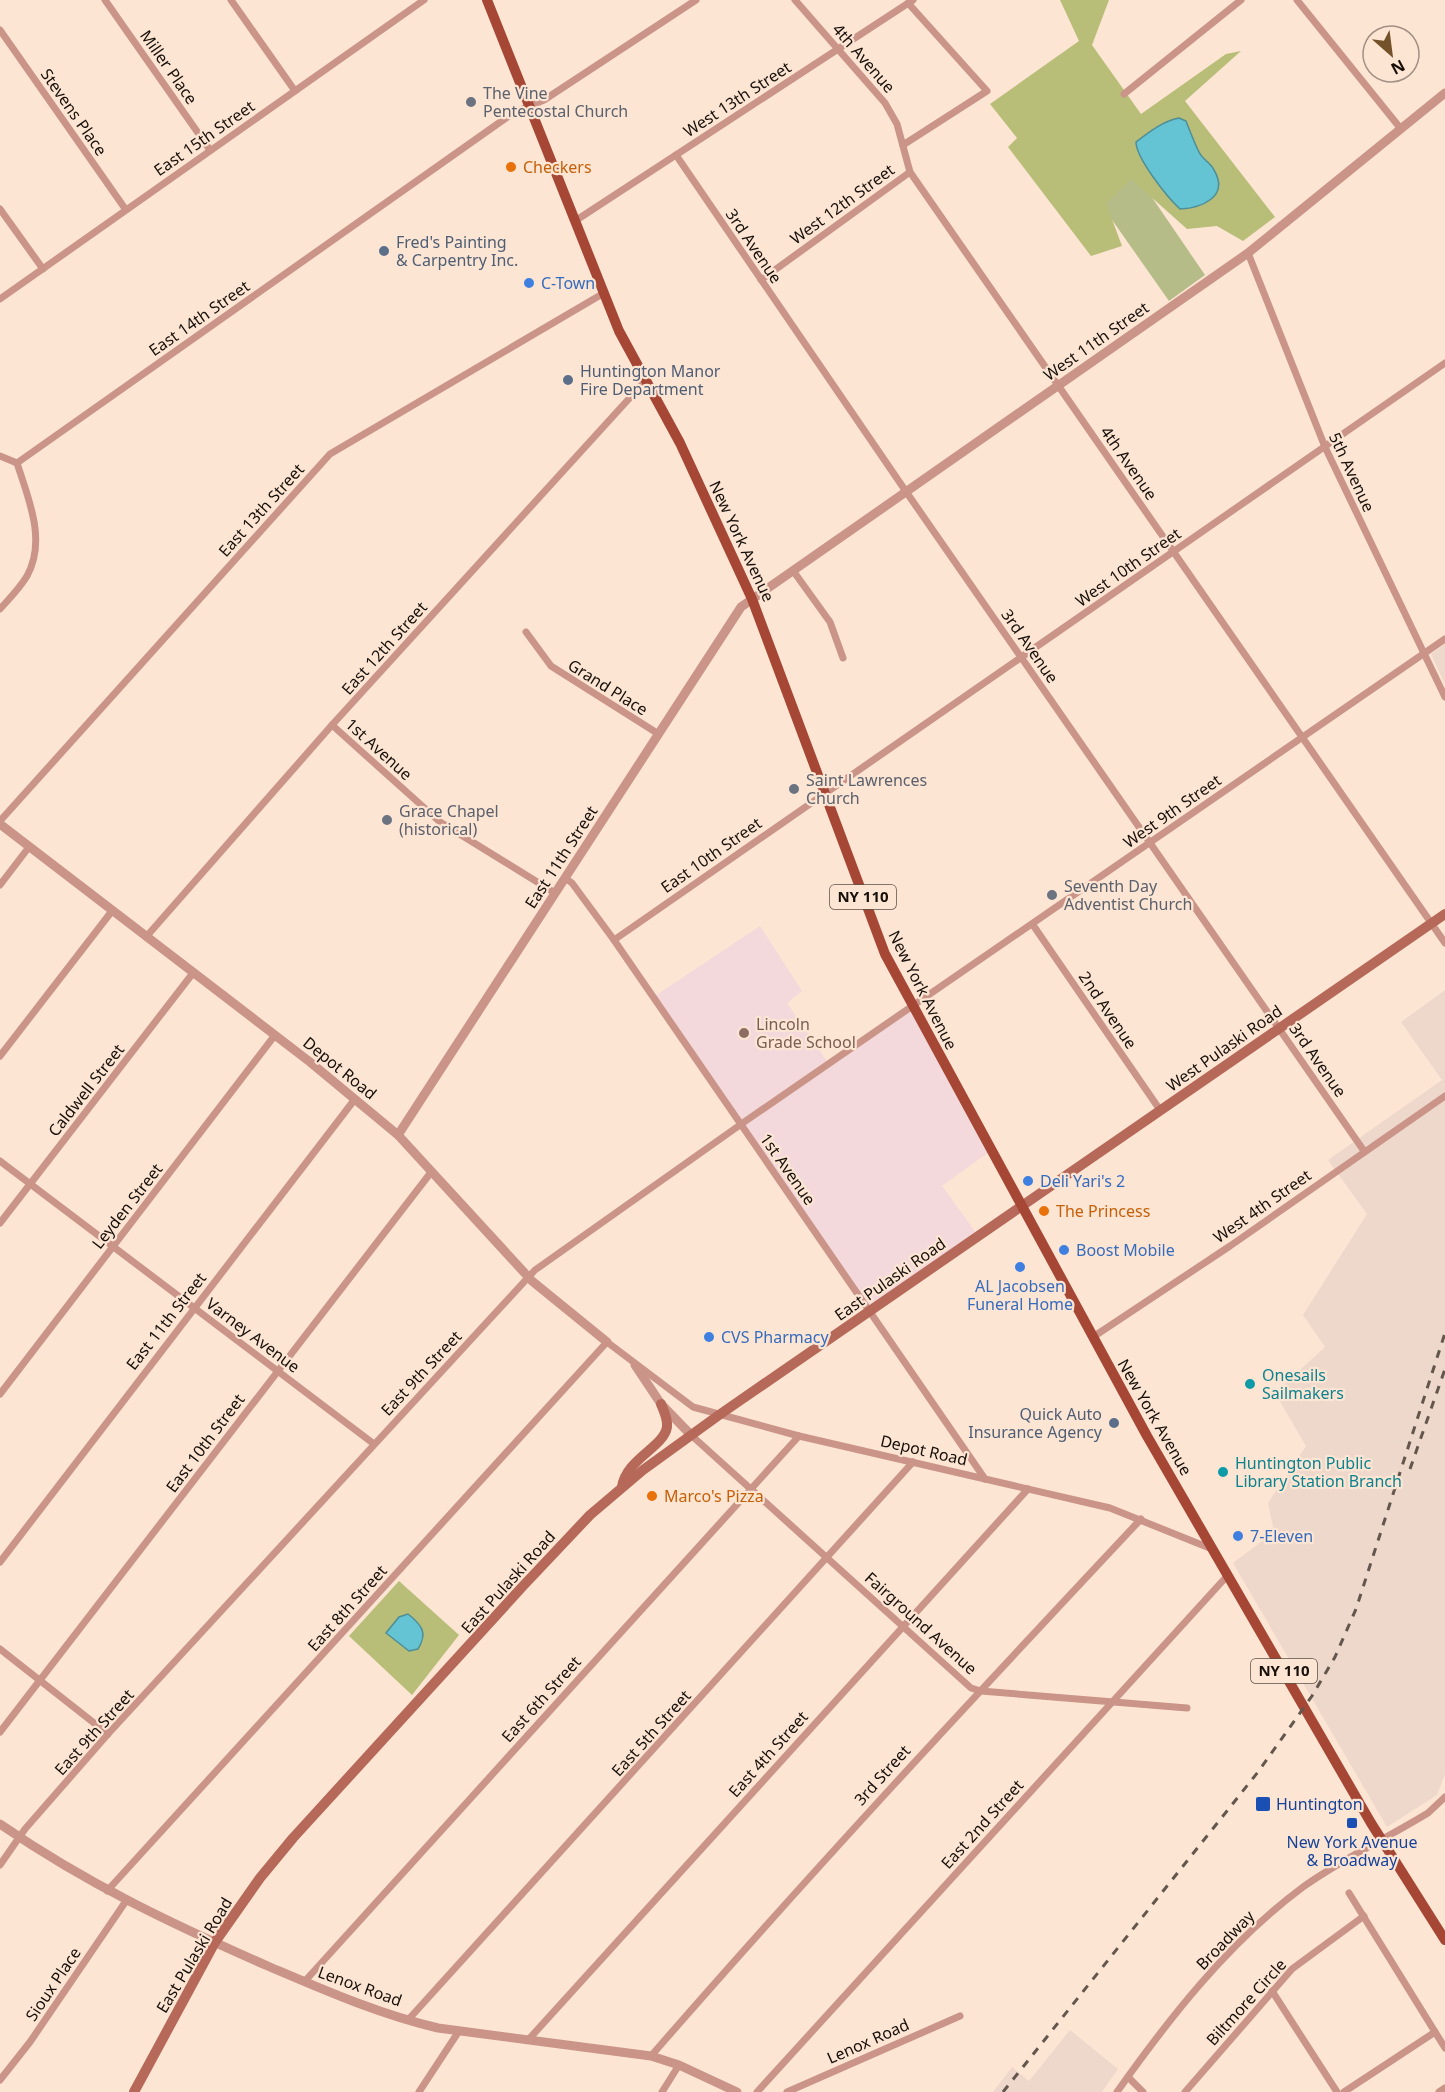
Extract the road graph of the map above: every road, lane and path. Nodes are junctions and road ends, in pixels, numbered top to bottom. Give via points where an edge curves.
1 (105, 0) edge
2 (231, 0) edge
3 (424, 0) edge
4 (487, 0) edge
5 (696, 0) edge
6 (795, 0) edge
7 (1241, 0) edge
8 (1297, 0) edge
9 (911, 2) edge
10 (0, 30) edge
11 (839, 49) junction
12 (295, 91) junction
13 (1445, 93) edge
14 (1124, 94) dead end
15 (530, 106) junction
16 (1401, 129) junction
17 (903, 145) junction
18 (210, 150) junction
19 (676, 155) junction
20 (910, 172) junction
21 (0, 209) edge
22 (126, 210) junction
23 (575, 221) junction
24 (1248, 253) junction
25 (42, 269) junction
26 (761, 280) junction
27 (604, 293) junction
28 (0, 298) edge
29 (1445, 363) edge
30 (646, 380) junction
31 (1059, 385) junction
32 (1325, 447) junction
33 (0, 456) edge
34 (17, 463) junction
35 (907, 493) junction
36 (1174, 551) junction
37 (794, 572) junction
38 (753, 599) junction
39 (0, 609) edge
40 (526, 632) dead end
41 (1445, 639) edge
42 (1424, 654) junction
43 (1021, 657) junction
44 (843, 658) dead end
45 (1445, 697) edge
46 (332, 725) junction
47 (657, 734) junction
48 (1302, 737) junction
49 (825, 792) junction
50 (0, 822) edge
51 (1151, 842) junction
52 (29, 847) junction
53 (565, 878) junction
54 (0, 885) edge
55 (555, 893) junction
56 (112, 911) junction
57 (1445, 914) edge
58 (1431, 923) junction
59 (1033, 925) junction
60 (146, 937) junction
61 (614, 940) junction
62 (1445, 943) edge
63 (193, 973) junction
64 (914, 1006) junction
65 (1279, 1028) junction
66 (275, 1035) junction
67 (0, 1056) edge
68 (1445, 1096) edge
69 (355, 1099) junction
70 (1160, 1110) junction
71 (741, 1124) junction
72 (398, 1135) junction
73 (1364, 1151) junction
74 (0, 1161) edge
75 (432, 1171) junction
76 (30, 1184) junction
77 (1021, 1207) junction
78 (0, 1223) edge
79 (113, 1246) junction
80 (528, 1277) junction
81 (195, 1308) junction
82 (870, 1312) junction
83 (1093, 1337) junction
84 (607, 1342) junction
85 (635, 1365) junction
86 (277, 1370) junction
87 (0, 1394) edge
88 (661, 1404) junction
89 (718, 1415) junction
90 (691, 1435) junction
91 (799, 1436) junction
92 (374, 1444) junction
93 (913, 1462) junction
94 (985, 1479) junction
95 (622, 1487) junction
96 (752, 1488) junction
97 (1028, 1488) junction
98 (1141, 1519) junction
99 (1214, 1549) junction
100 (827, 1557) junction
101 (0, 1562) edge
102 (1228, 1575) junction
103 (904, 1625) junction
104 (0, 1649) edge
105 (41, 1679) junction
106 (981, 1691) junction
107 (1111, 1702) junction
108 (1186, 1708) dead end
109 (0, 1732) edge
110 (108, 1734) junction
111 (1445, 1797) edge
112 (0, 1824) edge
113 (19, 1838) junction
114 (1383, 1840) junction
115 (0, 1865) edge
116 (107, 1891) junction
117 (1349, 1893) dead end
118 (126, 1901) junction
119 (1364, 1916) junction
120 (1445, 1940) edge
121 (215, 1942) junction
122 (305, 1981) junction
123 (1272, 1991) junction
124 (960, 2016) dead end
125 (408, 2020) junction
126 (459, 2031) junction
127 (1435, 2032) junction
128 (529, 2039) junction
129 (1445, 2048) edge
130 (651, 2056) junction
131 (679, 2065) junction
132 (1128, 2077) junction
133 (0, 2080) edge
134 (1445, 2088) edge
135 (134, 2092) edge
136 (419, 2092) edge
137 (662, 2092) edge
138 (737, 2092) edge
139 (757, 2092) edge
140 (786, 2092) edge
141 (1117, 2092) edge
142 (1143, 2092) edge
143 (1185, 2092) edge
144 (1337, 2092) edge
145 (1344, 2092) edge
146 (1439, 2092) edge

1 - 18 street, Miller Place
2 - 12 street
3 - 12 street, East 15th Street
4 - 15 main road, New York Avenue / NY 110
5 - 15 street, East 14th Street
6 - 11 street, 4th Avenue
7 - 14 street
8 - 16 street
9 - 11 street, West 13th Street
9 - 17 street via 987,91
10 - 22 street, Stevens Place
11 - 17 street, 4th Avenue via 892,114
11 - 19 street, West 13th Street
12 - 18 street, East 15th Street
13 - 16 street, West 11th Street
15 - 23 main road, New York Avenue / NY 110
15 - 34 street, East 14th Street via 474,140
16 - 24 street, West 11th Street
17 - 20 street, 4th Avenue
18 - 22 street, East 15th Street
19 - 23 street, West 13th Street
19 - 26 street, 3rd Avenue
20 - 26 street, West 12th Street
20 - 31 street, 4th Avenue
21 - 25 street
22 - 25 street, East 15th Street
23 - 27 main road, New York Avenue / NY 110
24 - 31 street, West 11th Street
24 - 32 street, 5th Avenue
25 - 28 street, East 15th Street
26 - 35 street, 3rd Avenue
27 - 30 main road, New York Avenue / NY 110 via 619,331
27 - 50 street, East 13th Street via 330,454
29 - 32 street, West 10th Street
30 - 38 main road, New York Avenue / NY 110 via 680,442
30 - 46 street, East 12th Street
31 - 35 street, West 11th Street
31 - 36 street, 4th Avenue
32 - 36 street, West 10th Street
32 - 42 street, 5th Avenue
33 - 34 street
34 - 39 street via 34,519 34,556 27,577
35 - 37 street, West 11th Street
35 - 43 street, 3rd Avenue
36 - 43 street, West 10th Street
36 - 48 street, 4th Avenue
37 - 38 street, West 11th Street
37 - 44 street via 830,622
38 - 47 street, East 11th Street via 736,612
38 - 49 main road, New York Avenue / NY 110
40 - 47 street, Grand Place via 551,666
41 - 42 street, West 9th Street
42 - 45 street, 5th Avenue
42 - 48 street, West 9th Street
43 - 49 street, West 10th Street
43 - 51 street, 3rd Avenue
46 - 55 street, 1st Avenue via 440,822
46 - 60 street, East 12th Street
47 - 53 street, East 11th Street
48 - 51 street, West 9th Street
48 - 58 street, 4th Avenue
49 - 61 street, East 10th Street
49 - 64 main road, New York Avenue / NY 110 via 885,954
50 - 52 street, Depot Road
51 - 59 street, West 9th Street
51 - 65 street, 3rd Avenue
52 - 54 street
52 - 56 street, Depot Road
53 - 55 street, East 11th Street
53 - 61 street, 1st Avenue
55 - 72 street, East 11th Street
56 - 60 street, Depot Road
56 - 67 street
57 - 58 main road, West Pulaski Road
58 - 62 street, 4th Avenue
58 - 65 main road, West Pulaski Road
59 - 64 street, West 9th Street
59 - 70 street, 2nd Avenue
60 - 63 street, Depot Road
61 - 71 street, 1st Avenue
63 - 66 street, Depot Road
63 - 76 street, Caldwell Street
64 - 71 street, East 9th Street
64 - 77 main road, New York Avenue / NY 110
65 - 70 main road, West Pulaski Road
65 - 73 street, 3rd Avenue
66 - 69 street, Depot Road
66 - 79 street, Leyden Street
68 - 73 street, West 4th Street
69 - 72 street, Depot Road
69 - 81 street, East 11th Street
70 - 77 main road, West Pulaski Road
71 - 80 street, East 9th Street
71 - 82 street, 1st Avenue
72 - 75 street, Depot Road
73 - 83 street, West 4th Street
74 - 76 street, Varney Avenue
75 - 80 street, Depot Road
75 - 86 street, East 10th Street
76 - 78 street, Caldwell Street
76 - 79 street, Varney Avenue
77 - 82 main road, East Pulaski Road
77 - 83 main road, New York Avenue / NY 110
79 - 81 street, Varney Avenue
79 - 87 street, Leyden Street
80 - 84 street, Depot Road
80 - 92 street, East 9th Street
81 - 86 street, Varney Avenue
81 - 101 street, East 11th Street
82 - 89 main road, East Pulaski Road
82 - 94 street, 1st Avenue
83 - 99 main road, New York Avenue / NY 110
84 - 85 street, Depot Road
84 - 116 street, East 8th Street
85 - 88 street, Depot Road
85 - 89 street, Depot Road via 693,1407
86 - 92 street, Varney Avenue
86 - 105 street, East 10th Street
88 - 90 street, Depot Road
88 - 95 main road via 666,1432 624,1474
89 - 90 main road, East Pulaski Road
89 - 91 street, Depot Road
90 - 95 main road, East Pulaski Road
90 - 96 street, Fairground Avenue
91 - 93 street, Depot Road
91 - 96 street, East 6th Street
92 - 110 street, East 9th Street
93 - 94 street, Depot Road
93 - 100 street, East 5th Street
94 - 97 street, Depot Road
95 - 121 main road, East Pulaski Road via 556,1550 293,1838
96 - 100 street, Fairground Avenue
96 - 122 street, East 6th Street
97 - 98 street, Depot Road
97 - 103 street, East 4th Street
98 - 99 street, Depot Road
98 - 106 street, 3rd Street
99 - 102 main road, New York Avenue / NY 110
100 - 103 street, Fairground Avenue
100 - 125 street, East 5th Street
102 - 107 street, East 2nd Street
102 - 114 main road, New York Avenue / NY 110
103 - 106 street, Fairground Avenue via 971,1688
103 - 128 street, East 4th Street
104 - 105 street
105 - 109 street, East 10th Street
105 - 110 street
106 - 107 street, Fairground Avenue
106 - 130 street, 3rd Street via 853,1827
107 - 108 street, Fairground Avenue
107 - 139 street, East 2nd Street
110 - 113 street, East 9th Street
111 - 114 street, Broadway via 1428,1813
112 - 113 street, Lenox Road
113 - 115 street, East 9th Street
113 - 116 street, Lenox Road
114 - 120 main road, New York Avenue / NY 110
114 - 132 street, Broadway via 1305,1886 1246,1935
116 - 118 street, Lenox Road
117 - 119 street
118 - 121 street, Lenox Road
118 - 133 street, Sioux Place
119 - 123 street, Biltmore Circle via 1292,1969
119 - 127 street
121 - 122 street, Lenox Road
121 - 135 main road, East Pulaski Road
122 - 125 street, Lenox Road
123 - 143 street, Biltmore Circle
123 - 144 street
124 - 140 street, Lenox Road
125 - 126 street, Lenox Road
126 - 128 street, Lenox Road
126 - 136 street
127 - 129 street
127 - 145 street
128 - 130 street, Lenox Road
130 - 131 street, Lenox Road
131 - 137 street
131 - 138 street, Lenox Road
132 - 141 street, Broadway
132 - 142 street
134 - 146 street

